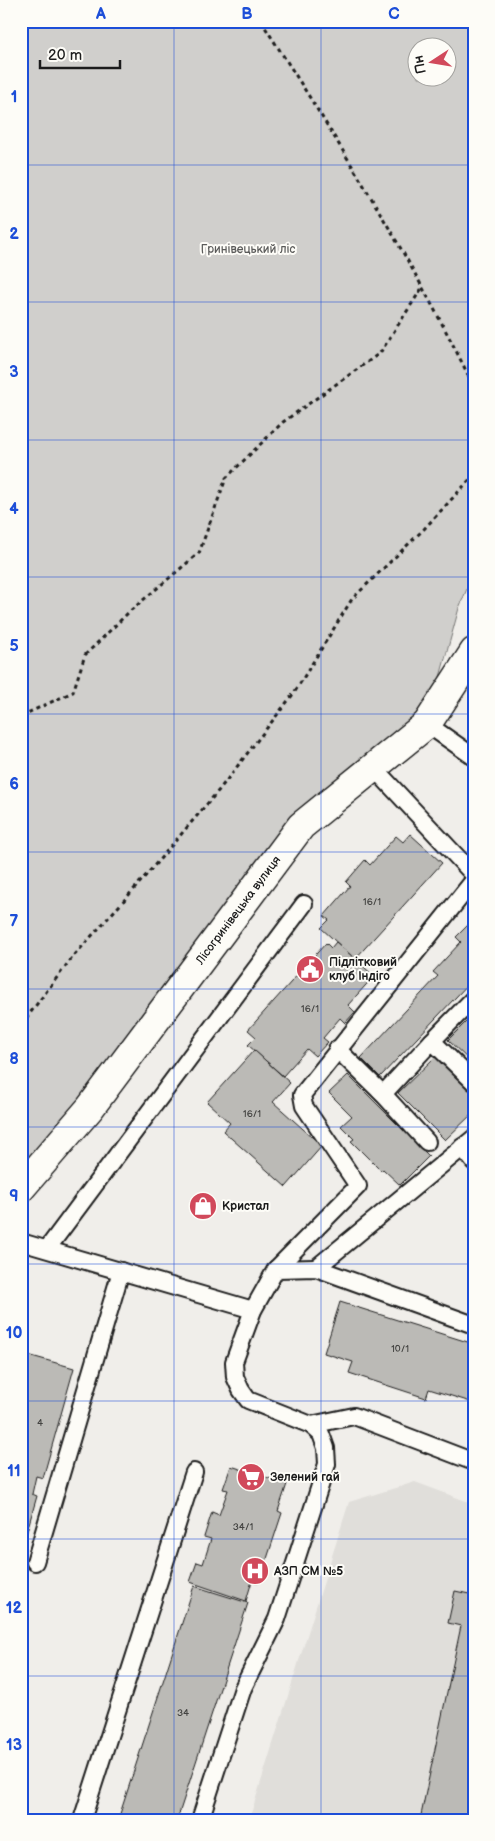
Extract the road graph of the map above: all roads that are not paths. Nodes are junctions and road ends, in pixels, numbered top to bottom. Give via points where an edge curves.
1 (474, 652) edge
2 (427, 724) junction
3 (474, 757) edge
4 (374, 768) junction
5 (474, 875) edge
6 (474, 880) edge
7 (304, 904) dead end
8 (474, 998) edge
9 (432, 1041) junction
10 (337, 1049) junction
11 (474, 1082) edge
12 (383, 1094) junction
13 (427, 1142) dead end
14 (468, 1143) edge
15 (474, 1162) edge
16 (21, 1188) edge
17 (21, 1242) edge
18 (47, 1250) junction
19 (316, 1268) junction
20 (276, 1270) junction
21 (122, 1271) junction
22 (253, 1310) junction
23 (474, 1325) edge
24 (311, 1425) junction
25 (474, 1462) edge
26 (194, 1472) dead end
27 (35, 1562) dead end
28 (82, 1820) edge
29 (200, 1820) edge

1 - 2 street, Лісогринівецька вулиця
2 - 3 lane
2 - 4 street, Лісогринівецька вулиця
4 - 5 lane
4 - 16 street, Лісогринівецька вулиця via 301,826 90,1108
6 - 10 lane
7 - 18 lane
8 - 9 lane
9 - 11 lane
9 - 12 lane
10 - 12 lane
10 - 20 lane via 302,1094 304,1106 358,1186
12 - 13 lane
14 - 15 lane
14 - 19 lane
17 - 18 lane
18 - 21 lane
19 - 20 lane
19 - 23 lane
20 - 22 lane
21 - 22 lane
21 - 27 lane
22 - 24 lane via 234,1362 240,1390 248,1400
24 - 25 lane via 354,1416
24 - 29 lane via 322,1434 327,1464 277,1619 243,1688
26 - 28 lane

